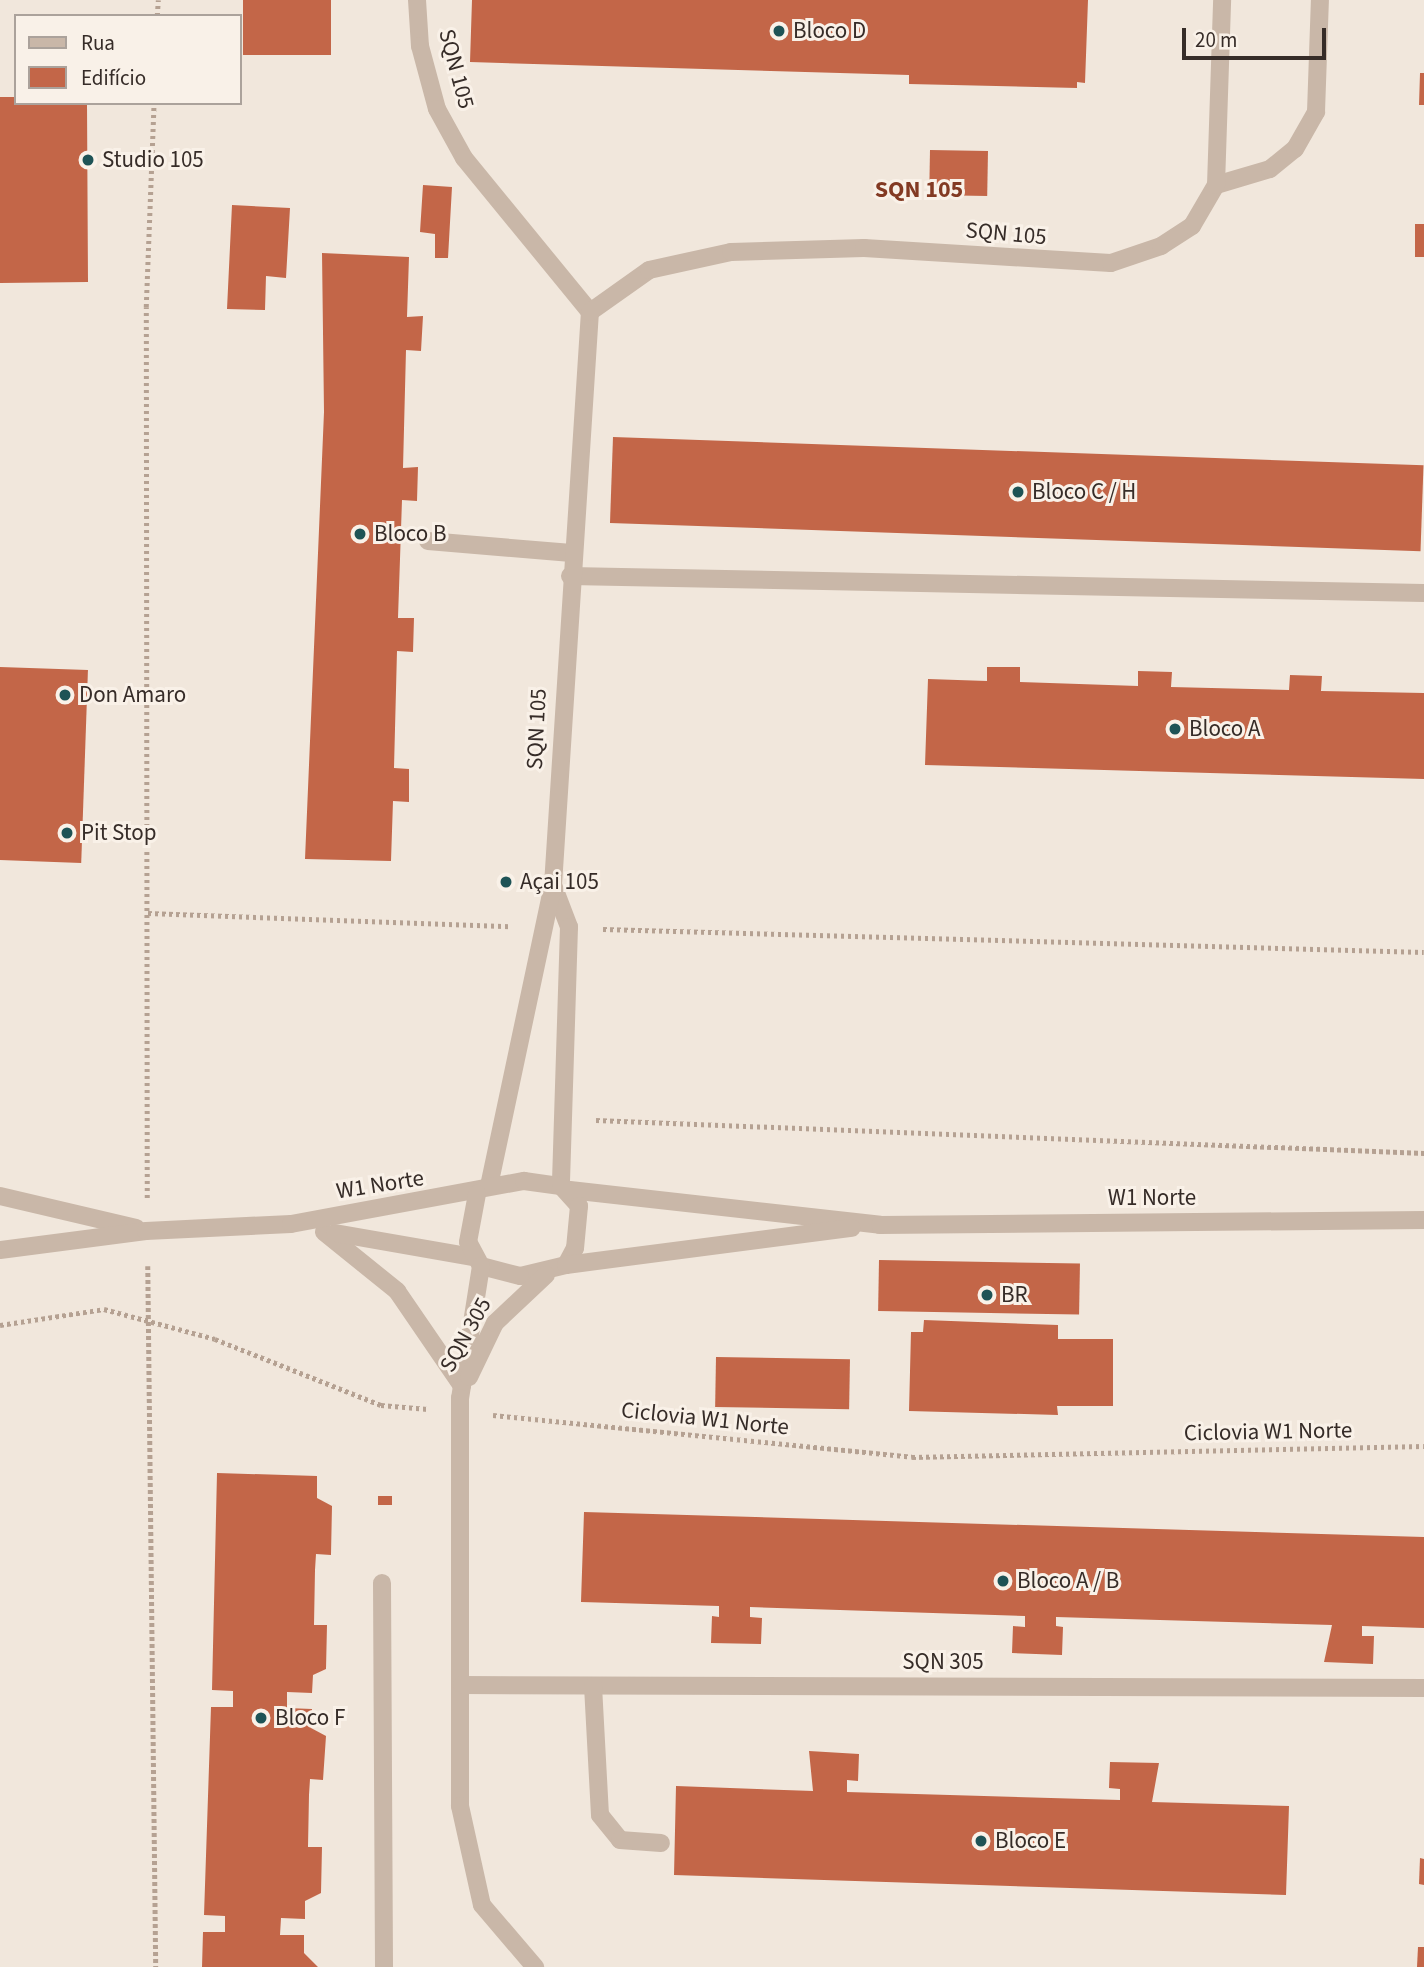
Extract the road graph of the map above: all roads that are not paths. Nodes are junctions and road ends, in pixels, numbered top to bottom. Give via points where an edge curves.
1 (416, 0) edge
2 (1222, 0) edge
3 (1320, 0) edge
4 (1216, 185) junction
5 (590, 312) junction
6 (428, 541) dead end
7 (571, 553) junction
8 (570, 576) junction
9 (1424, 593) edge
10 (553, 885) junction
11 (566, 1188) junction
12 (483, 1190) junction
13 (0, 1196) edge
14 (1424, 1220) edge
15 (291, 1224) junction
16 (880, 1225) junction
17 (146, 1231) junction
18 (324, 1231) junction
19 (0, 1250) edge
20 (476, 1261) junction
21 (566, 1265) junction
22 (546, 1275) junction
23 (461, 1389) junction
24 (382, 1583) dead end
25 (462, 1685) junction
26 (593, 1686) junction
27 (1424, 1688) edge
28 (661, 1843) dead end
29 (384, 1967) edge
30 (536, 1967) edge

1 - 5 street, SQN 105 via 420,46 437,109 464,158
2 - 4 street, SQN 105
3 - 4 street via 1316,112 1295,149 1270,169
4 - 5 street, SQN 105 via 1192,226 1111,263 864,248 731,252 649,270
5 - 7 street, SQN 105
6 - 7 street
7 - 8 street, SQN 105
8 - 9 street
8 - 10 street, SQN 105
10 - 11 street, SQN 105 via 569,927
10 - 12 street, SQN 105 via 539,927
11 - 12 street
11 - 16 street, W1 Norte
11 - 21 street via 579,1206 578,1229
12 - 15 street, W1 Norte
12 - 20 street via 469,1227
13 - 17 street, W1 Norte
14 - 16 street, W1 Norte
15 - 17 street, W1 Norte
15 - 18 street, W1 Norte
16 - 21 street, W1 Norte
17 - 19 street, W1 Norte
18 - 20 street, W1 Norte
18 - 23 street via 397,1291
20 - 22 street
20 - 23 street, SQN 305
21 - 22 street
22 - 23 street, SQN 305 via 495,1323
23 - 25 street, SQN 305
24 - 29 street
25 - 26 street, SQN 305
25 - 30 street, SQN 305 via 460,1806 482,1905
26 - 27 street, SQN 305
26 - 28 street via 600,1815 620,1840

